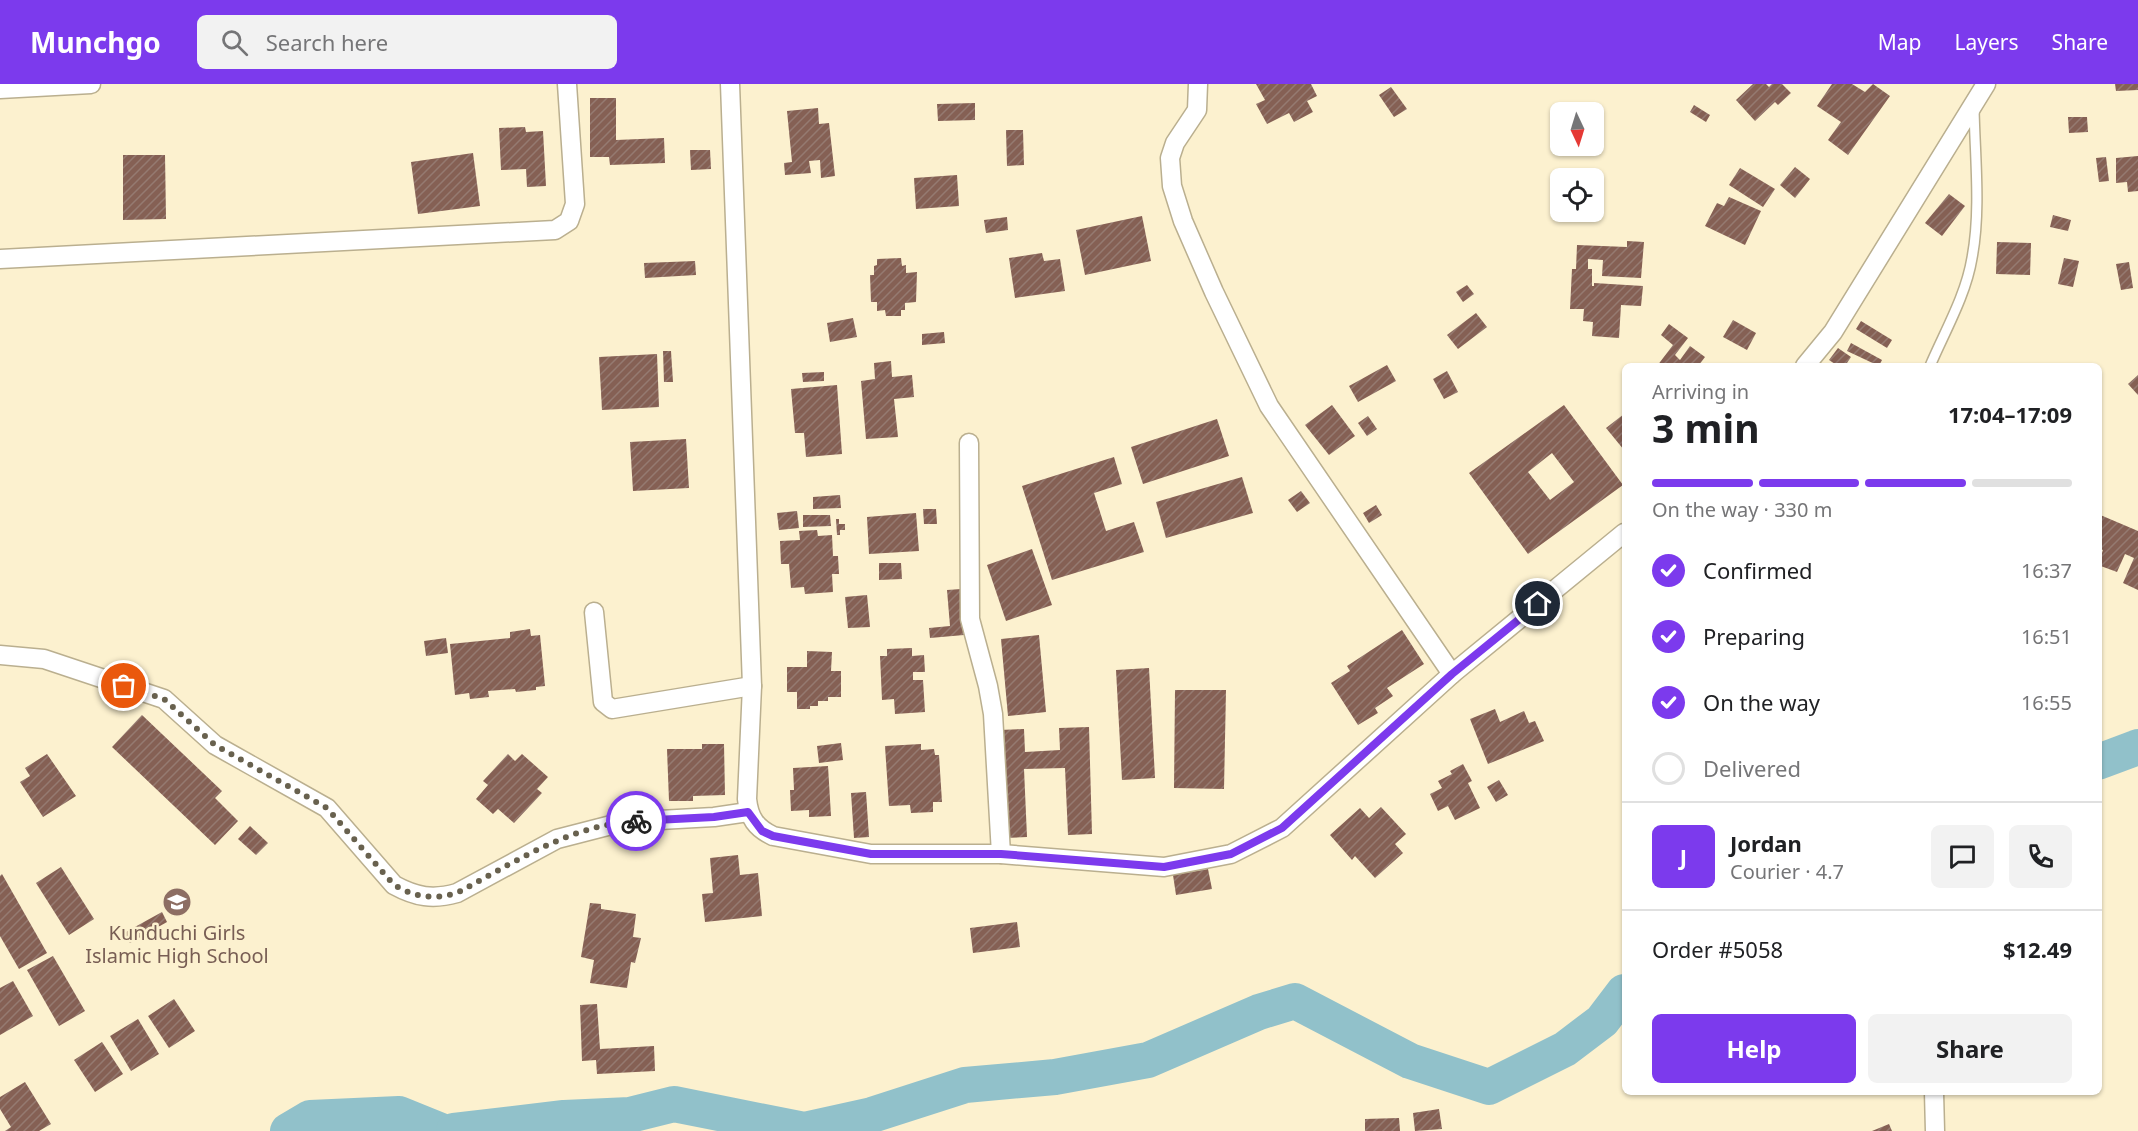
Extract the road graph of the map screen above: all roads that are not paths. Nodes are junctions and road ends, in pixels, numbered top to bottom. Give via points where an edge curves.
1 (91, 84) edge
2 (567, 84) edge
3 (730, 84) edge
4 (1198, 84) edge
5 (1986, 84) edge
6 (1, 87) edge
7 (1974, 104) junction
8 (0, 259) edge
9 (1807, 363) edge
10 (1931, 363) edge
11 (969, 443) dead end
12 (1622, 536) edge
13 (594, 612) dead end
14 (0, 655) edge
15 (1452, 674) junction
16 (752, 686) junction
17 (748, 812) junction
18 (1001, 854) junction
19 (1934, 1095) edge
20 (1935, 1131) edge

1 - 6 street
2 - 8 street via 575,204 569,221 555,230
3 - 16 street
4 - 15 street via 1197,110 1170,158 1172,186 1183,221 1269,406
5 - 7 street
7 - 9 street via 1833,332
7 - 10 lane via 1976,215 1972,258
11 - 18 street via 970,619 993,714
12 - 15 street
13 - 16 street via 603,702 612,709
14 - 17 street via 44,659 164,699 215,745 327,808 394,885 424,897 441,898 457,893 557,839 622,822
15 - 18 street via 1282,828 1231,854 1164,867
16 - 17 street
17 - 18 street via 762,831 773,836 871,854
19 - 20 street

